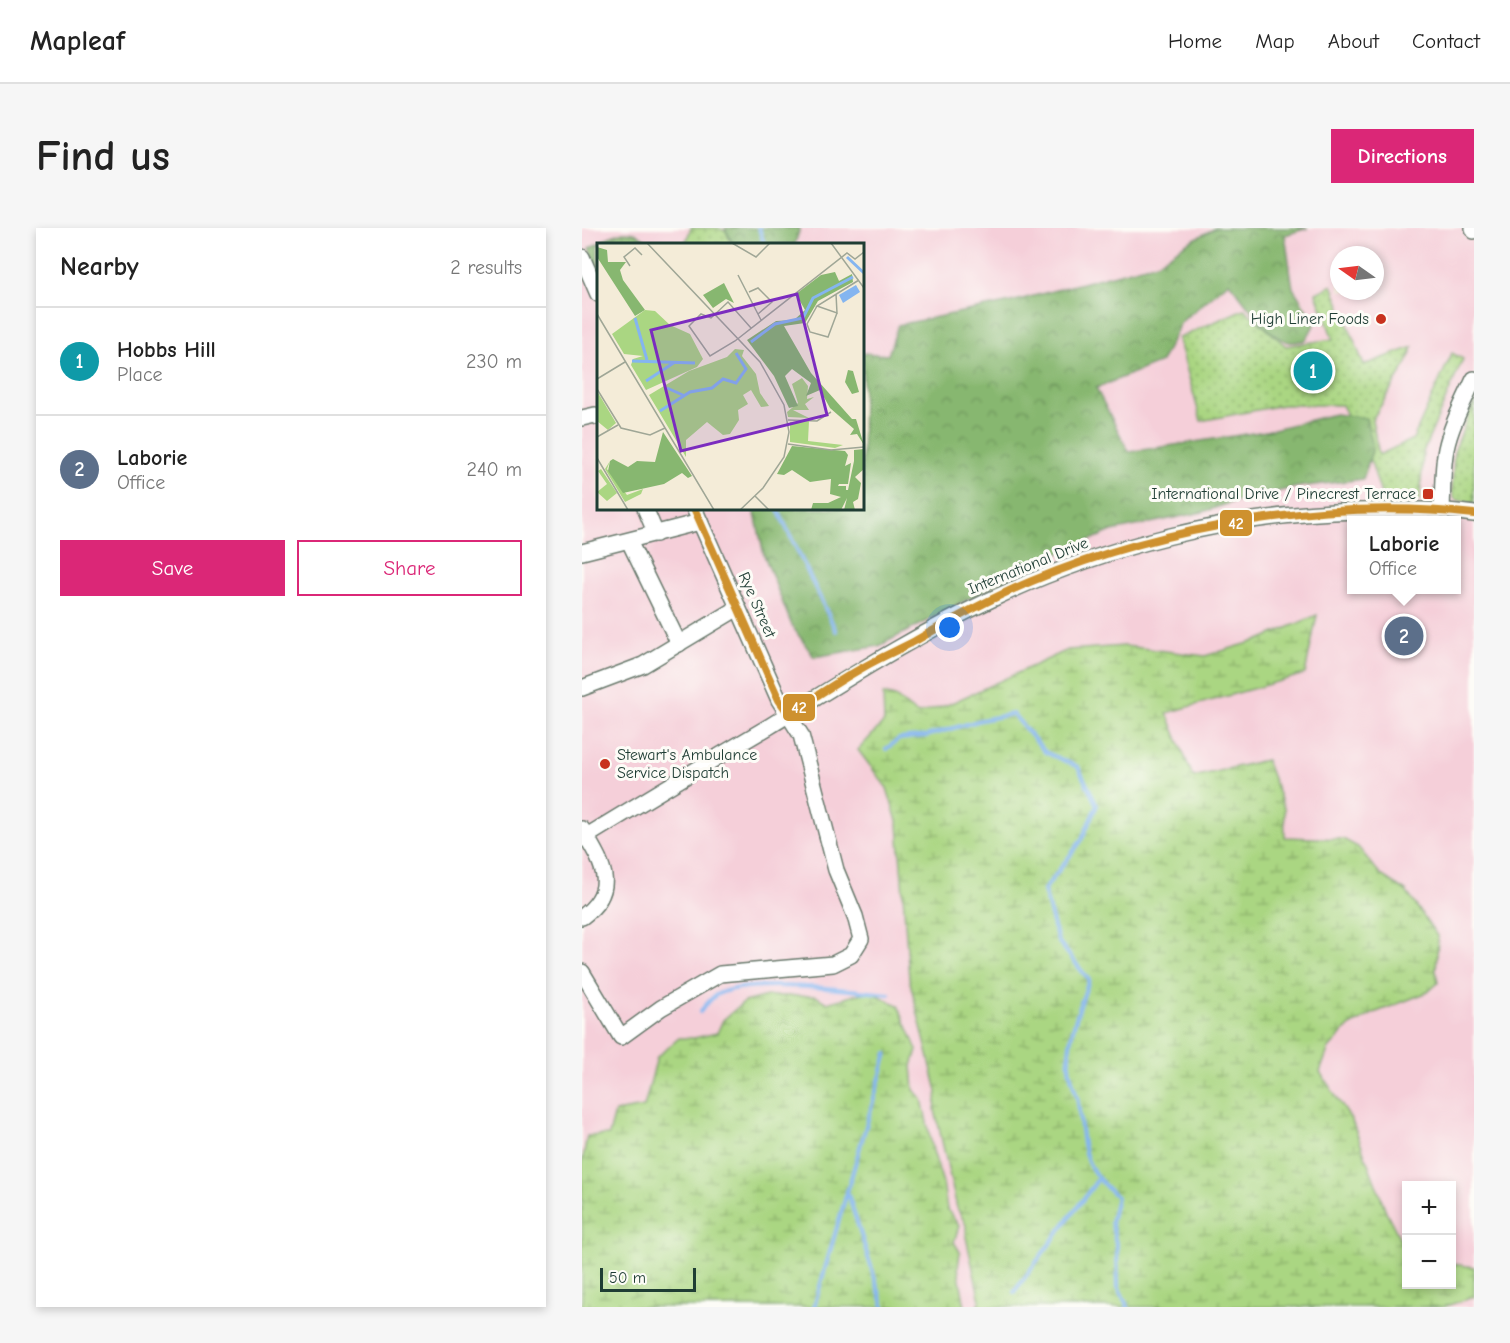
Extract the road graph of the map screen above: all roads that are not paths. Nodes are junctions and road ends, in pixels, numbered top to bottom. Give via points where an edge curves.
1 (582, 257) edge
2 (597, 292) edge
3 (1474, 379) edge
4 (597, 416) edge
5 (582, 418) edge
6 (646, 510) edge
7 (1442, 510) junction
8 (1474, 514) edge
9 (697, 515) edge
10 (656, 534) junction
11 (629, 541) junction
12 (582, 552) edge
13 (738, 608) junction
14 (679, 644) junction
15 (582, 688) edge
16 (789, 714) junction
17 (583, 835) edge
18 (582, 917) edge
19 (582, 972) edge

1 - 2 street
3 - 7 street via 1446,447
4 - 5 street
6 - 10 street
7 - 8 street, International Drive
7 - 16 street, International Drive via 1335,511 1276,517 1188,532 1101,556 963,613 863,667
9 - 10 street
9 - 13 street, Rye Street
10 - 11 street
11 - 12 street
11 - 14 street
13 - 14 street
13 - 16 street, Rye Street
14 - 15 street via 643,665
16 - 17 street, International Drive
16 - 19 street, Rye Street via 801,735 836,870 861,939 851,955 833,964 720,974 621,1037
17 - 18 street via 603,865 605,884 597,903

